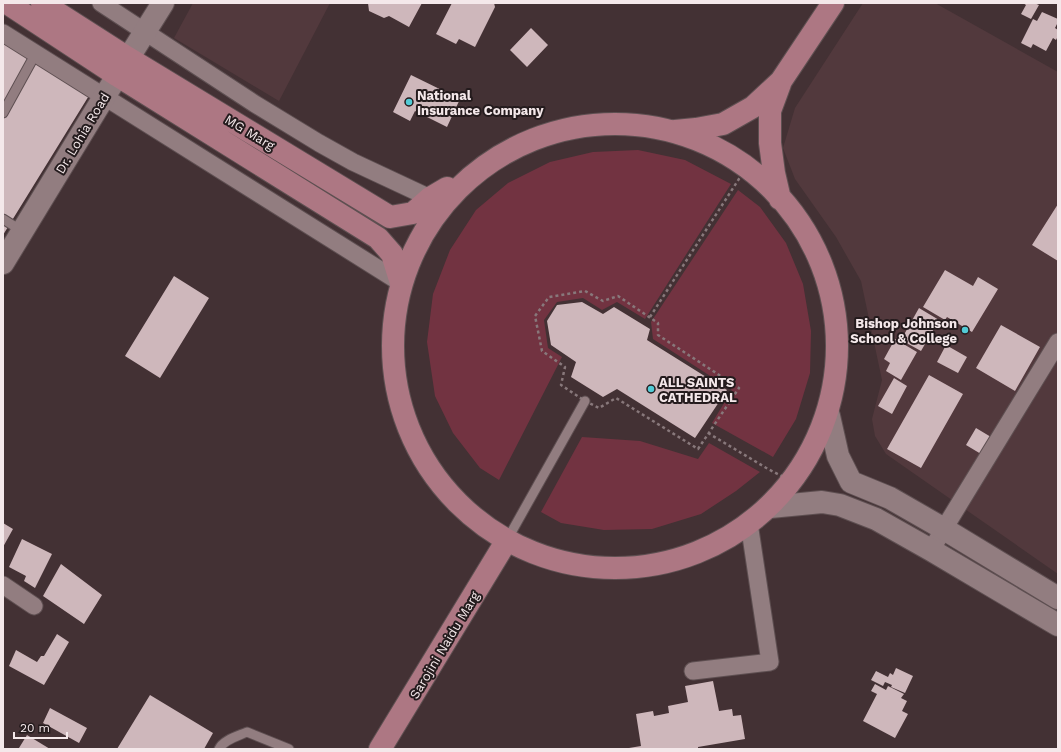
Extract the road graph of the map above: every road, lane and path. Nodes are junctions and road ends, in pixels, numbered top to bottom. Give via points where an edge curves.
1 (7, 3) edge
2 (42, 3) edge
3 (101, 3) edge
4 (163, 3) edge
5 (834, 3) edge
6 (145, 31) junction
7 (3, 33) edge
8 (36, 53) junction
9 (123, 67) junction
10 (781, 81) junction
11 (104, 97) junction
12 (3, 113) edge
13 (668, 132) junction
14 (746, 168) junction
15 (461, 180) junction
16 (430, 198) junction
17 (780, 199) junction
18 (3, 219) edge
19 (23, 231) junction
20 (3, 263) edge
21 (401, 283) junction
22 (650, 317) junction
23 (1058, 342) edge
24 (585, 401) junction
25 (829, 416) junction
26 (708, 433) junction
27 (795, 482) junction
28 (770, 507) junction
29 (749, 523) junction
30 (944, 529) junction
31 (507, 540) junction
32 (931, 550) junction
33 (3, 584) edge
34 (1056, 592) edge
35 (34, 606) dead end
36 (1058, 625) edge
37 (693, 671) dead end
38 (219, 749) edge
39 (289, 749) edge
40 (380, 749) edge

1 - 9 main road, MG Marg
2 - 9 main road, MG Marg
3 - 6 street
4 - 6 street, Dr. Lohia Road
5 - 10 main road
6 - 9 street, Dr. Lohia Road
6 - 16 street via 319,143
7 - 8 street
8 - 11 street
8 - 12 lane
9 - 11 street, Dr. Lohia Road
9 - 16 main road, MG Marg via 390,217 413,213
9 - 21 main road, MG Marg via 378,238 392,254
10 - 13 main road via 753,107 723,124
10 - 17 main road via 770,111 770,144
11 - 19 street, Dr. Lohia Road
11 - 21 street
13 - 14 main road via 718,151
13 - 15 main road, MG Marg via 623,124 586,126 550,134 515,147
14 - 17 main road
14 - 22 path
15 - 16 main road, MG Marg
15 - 21 main road via 422,233
17 - 25 main road via 804,229 821,264 832,301 840,373
18 - 19 lane
19 - 20 street, Dr. Lohia Road
21 - 31 main road via 393,320 392,357 397,394 409,430 426,463 448,493 476,519
22 - 24 path via 618,296 602,301 585,291 549,297 535,316 542,351 565,367 561,385
22 - 26 path via 658,323 658,335 739,388
23 - 30 street
24 - 26 path via 598,408 616,398 698,449
24 - 31 lane
25 - 27 main road
25 - 30 street via 838,456 851,482 890,498
26 - 27 path
27 - 28 main road
28 - 29 main road
28 - 32 street via 822,502 840,505 876,519
29 - 31 main road via 718,543 685,557 649,565 613,568 576,565 541,555
29 - 37 street via 770,662
30 - 32 street
30 - 34 street
31 - 40 main road, Sarojini Naidu Marg
32 - 36 street
33 - 35 street
38 - 39 lane via 233,738 247,732

